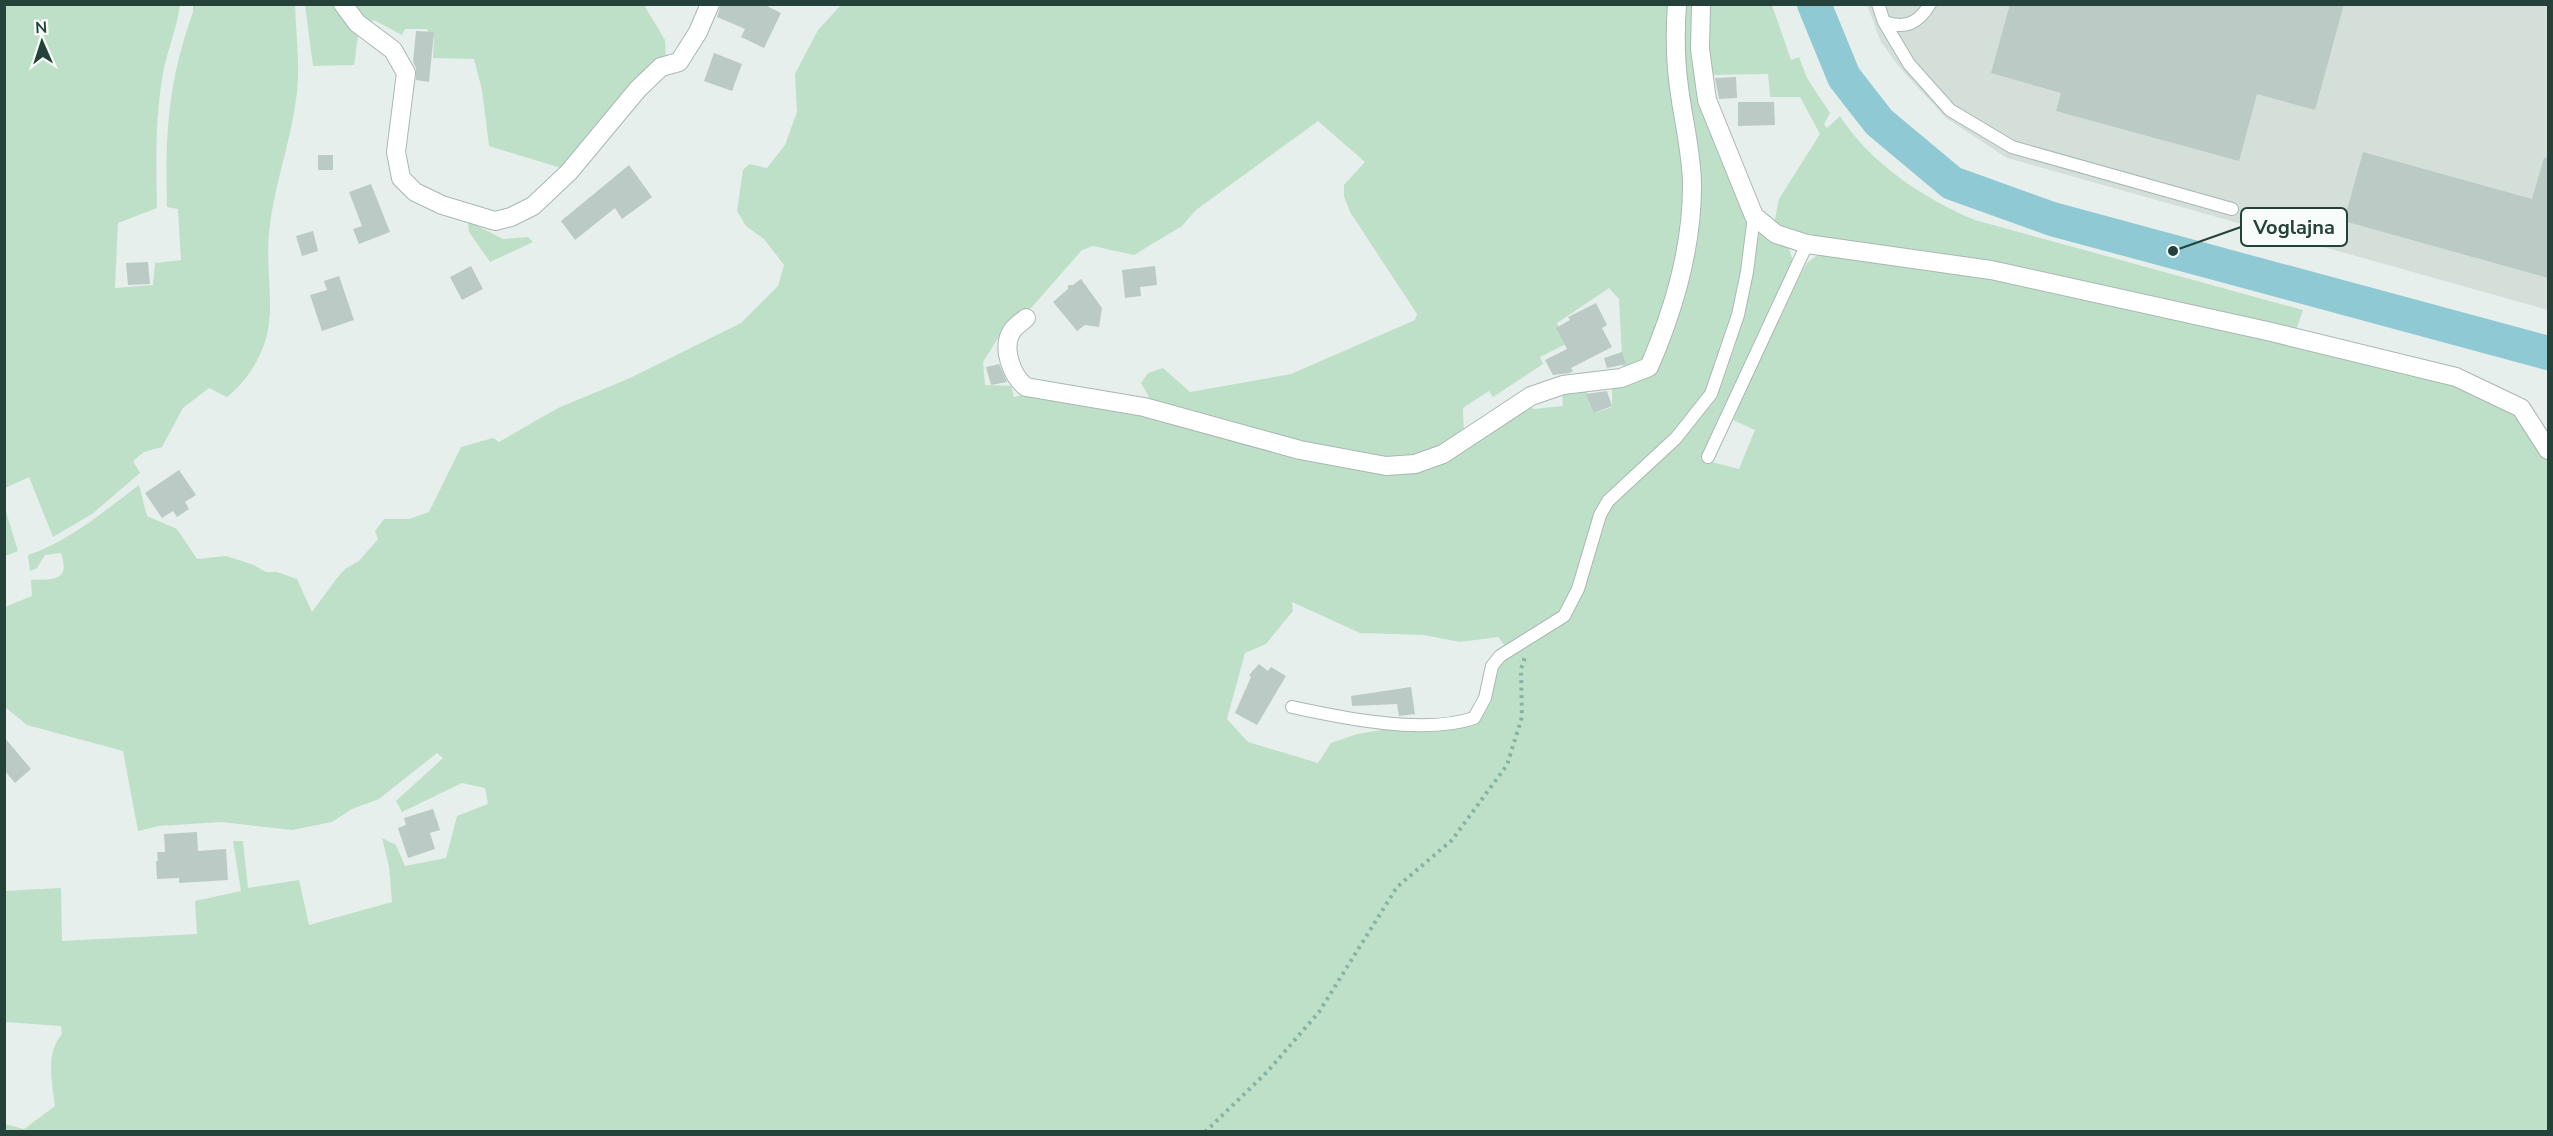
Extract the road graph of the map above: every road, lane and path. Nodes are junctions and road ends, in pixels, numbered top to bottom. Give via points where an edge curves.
1 (343, 4) edge
2 (710, 4) edge
3 (1677, 4) edge
4 (1701, 4) edge
5 (1878, 4) edge
6 (1930, 4) edge
7 (1884, 22) junction
8 (2232, 209) dead end
9 (1754, 216) junction
10 (1808, 244) junction
11 (1026, 318) dead end
12 (2548, 450) edge
13 (1708, 457) dead end
14 (1533, 637) junction
15 (1292, 707) dead end
16 (1205, 1131) edge

1 - 2 street via 357,23 393,50 406,73 396,152 401,178 415,192 442,205 495,221 533,206 569,172 638,89 661,67 679,62
3 - 11 street via 1678,85 1692,187 1687,244 1679,277 1648,368 1621,378 1563,385 1531,396 1443,454 1416,464 1386,466 1300,450 1144,406 1026,387 1018,381 1008,343 1012,331
4 - 9 street via 1700,49 1707,100
5 - 7 lane
6 - 7 lane via 1920,20 1909,25
7 - 8 lane via 1909,64 1950,110 2012,147
9 - 10 street via 1776,234
9 - 14 lane via 1738,315 1711,394 1676,438 1608,501 1600,515 1578,589 1564,616
10 - 12 street via 1991,270 2456,377 2521,408
10 - 13 lane
14 - 15 lane via 1500,656 1492,666 1485,698 1474,718 1457,724 1393,724
14 - 16 path via 1521,669 1522,717 1507,765 1452,840 1397,888 1319,1011 1267,1072

